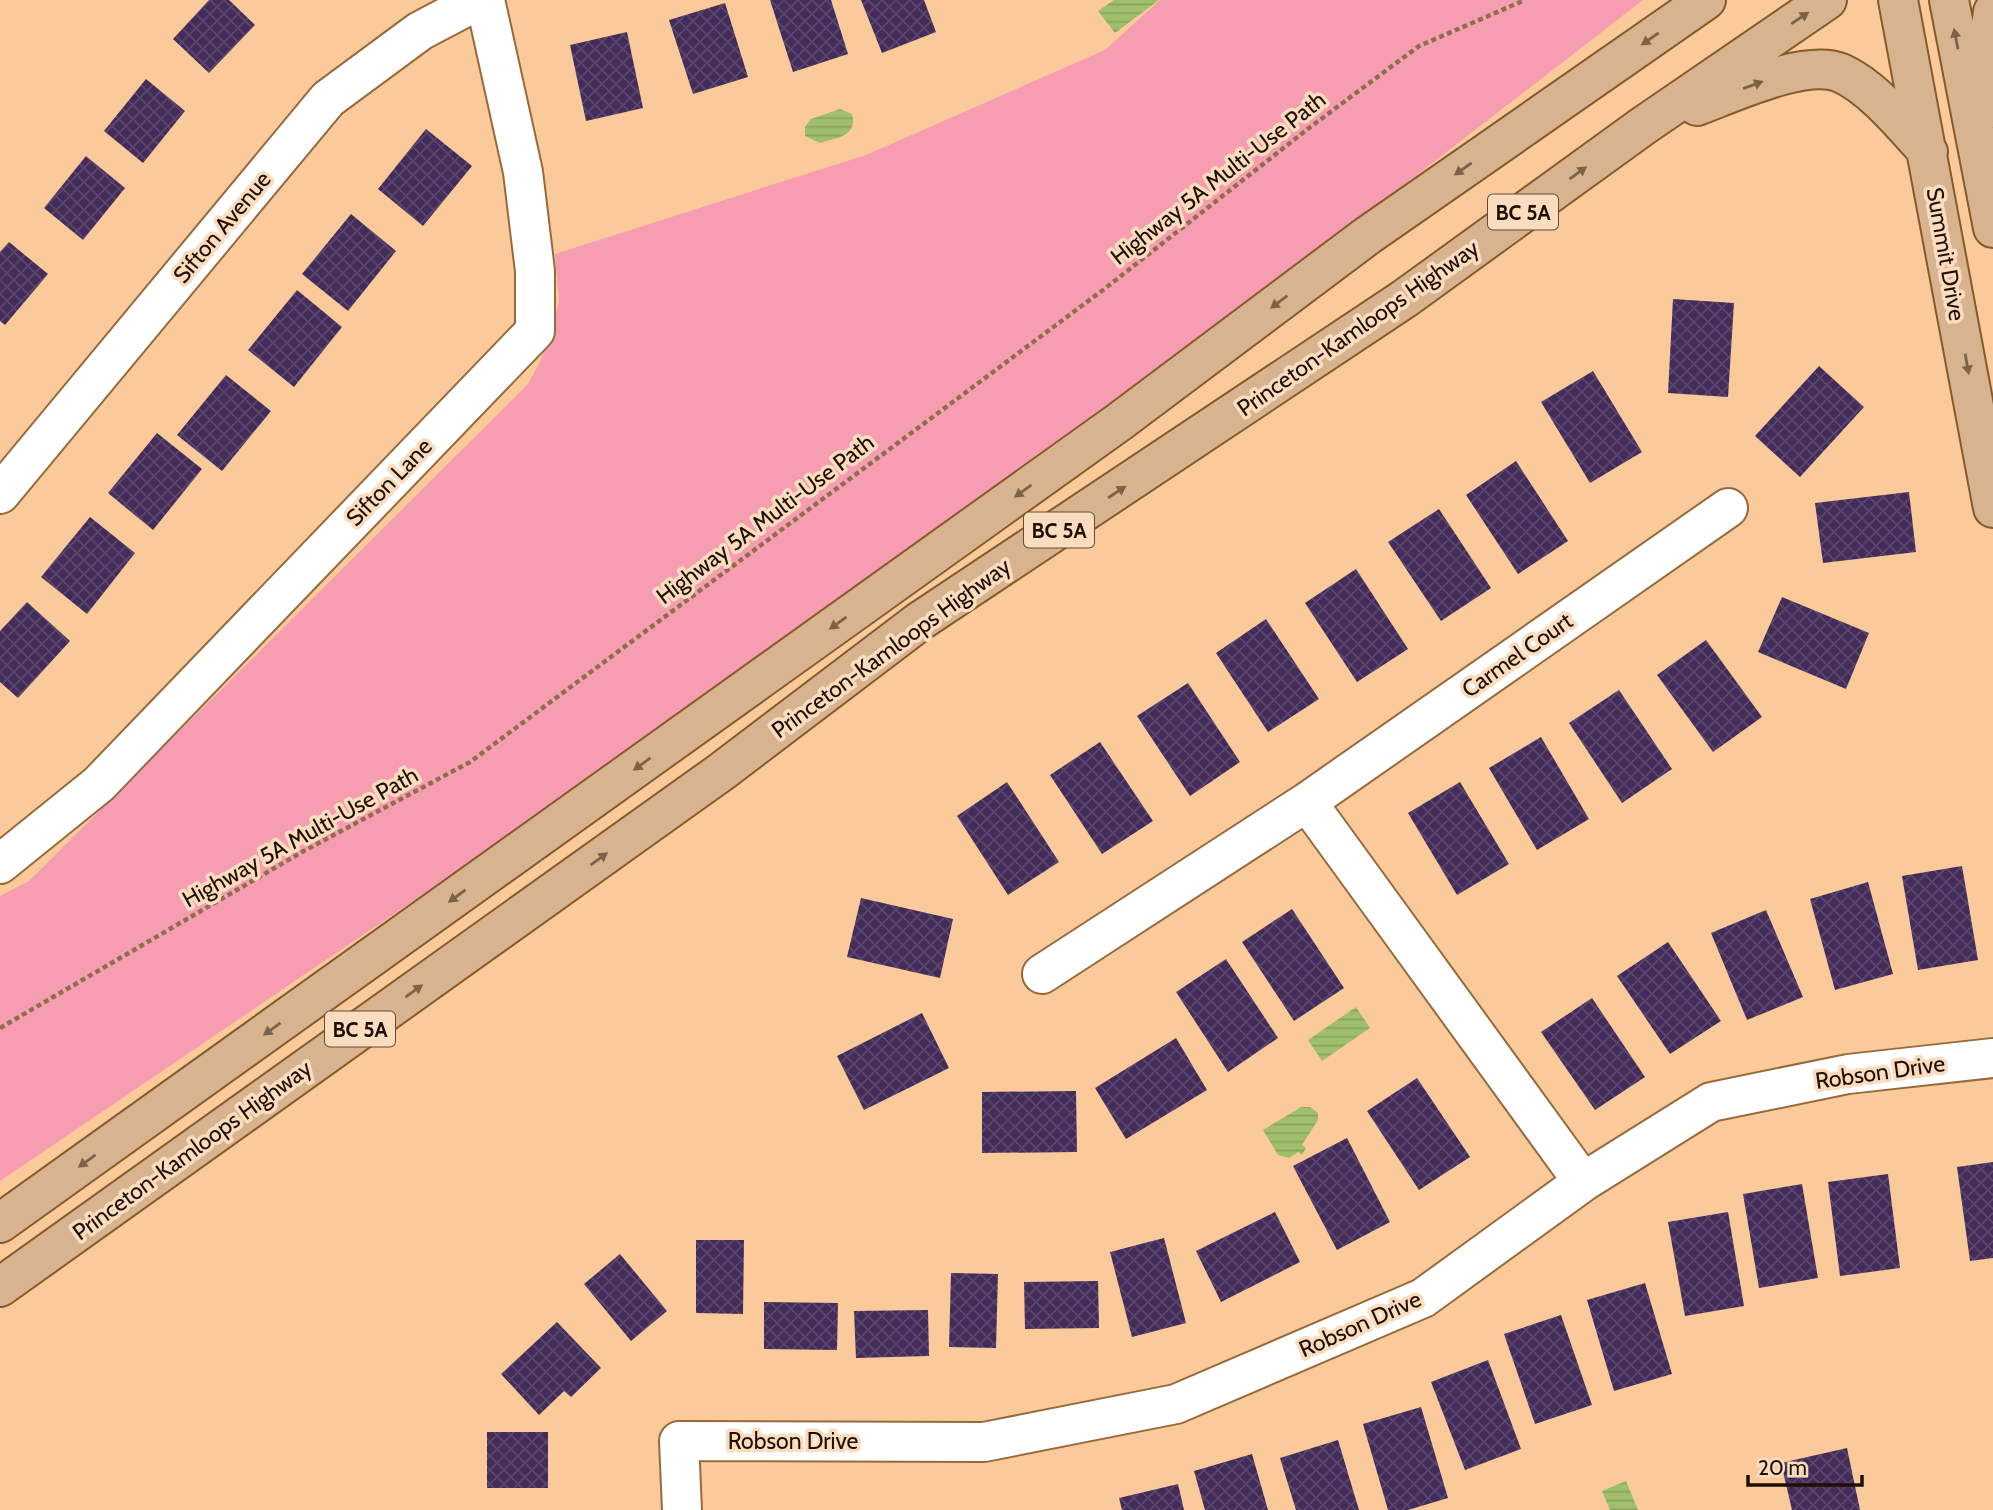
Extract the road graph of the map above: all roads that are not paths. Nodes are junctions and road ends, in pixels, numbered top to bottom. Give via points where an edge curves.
1 (479, 0) edge
2 (485, 0) edge
3 (1706, 0) edge
4 (1827, 0) edge
5 (1898, 0) edge
6 (1949, 0) edge
7 (1993, 12) edge
8 (1643, 126) junction
9 (1928, 152) junction
10 (1991, 215) edge
11 (0, 494) edge
12 (1728, 508) dead end
13 (1993, 508) edge
14 (1307, 802) junction
15 (0, 864) edge
16 (1042, 974) dead end
17 (1993, 1058) edge
18 (1583, 1182) junction
19 (0, 1223) edge
20 (0, 1287) edge
21 (682, 1510) edge

1 - 11 street, Sifton Avenue via 419,31 328,99
2 - 15 street, Sifton Lane via 523,172 535,271 535,331 99,784
3 -> 19 main road, BC 5A via 1367,236 1119,422
8 -> 4 main road, Princeton-Kamloops Highway / BC 5A
5 - 9 main road, Summit Drive
10 -> 6 main road
7 - 10 main road via 1987,52
8 -> 9 main road via 1802,70 1840,73 1887,107
20 -> 8 main road, Princeton-Kamloops Highway / BC 5A via 721,772 920,621 1381,314
9 -> 13 main road, Summit Drive
12 - 14 street, Carmel Court
14 - 16 street, Carmel Court
14 - 18 street
17 - 18 street, Robson Drive via 1848,1074 1711,1102
18 - 21 street, Robson Drive via 1423,1298 1176,1404 984,1442 679,1441

